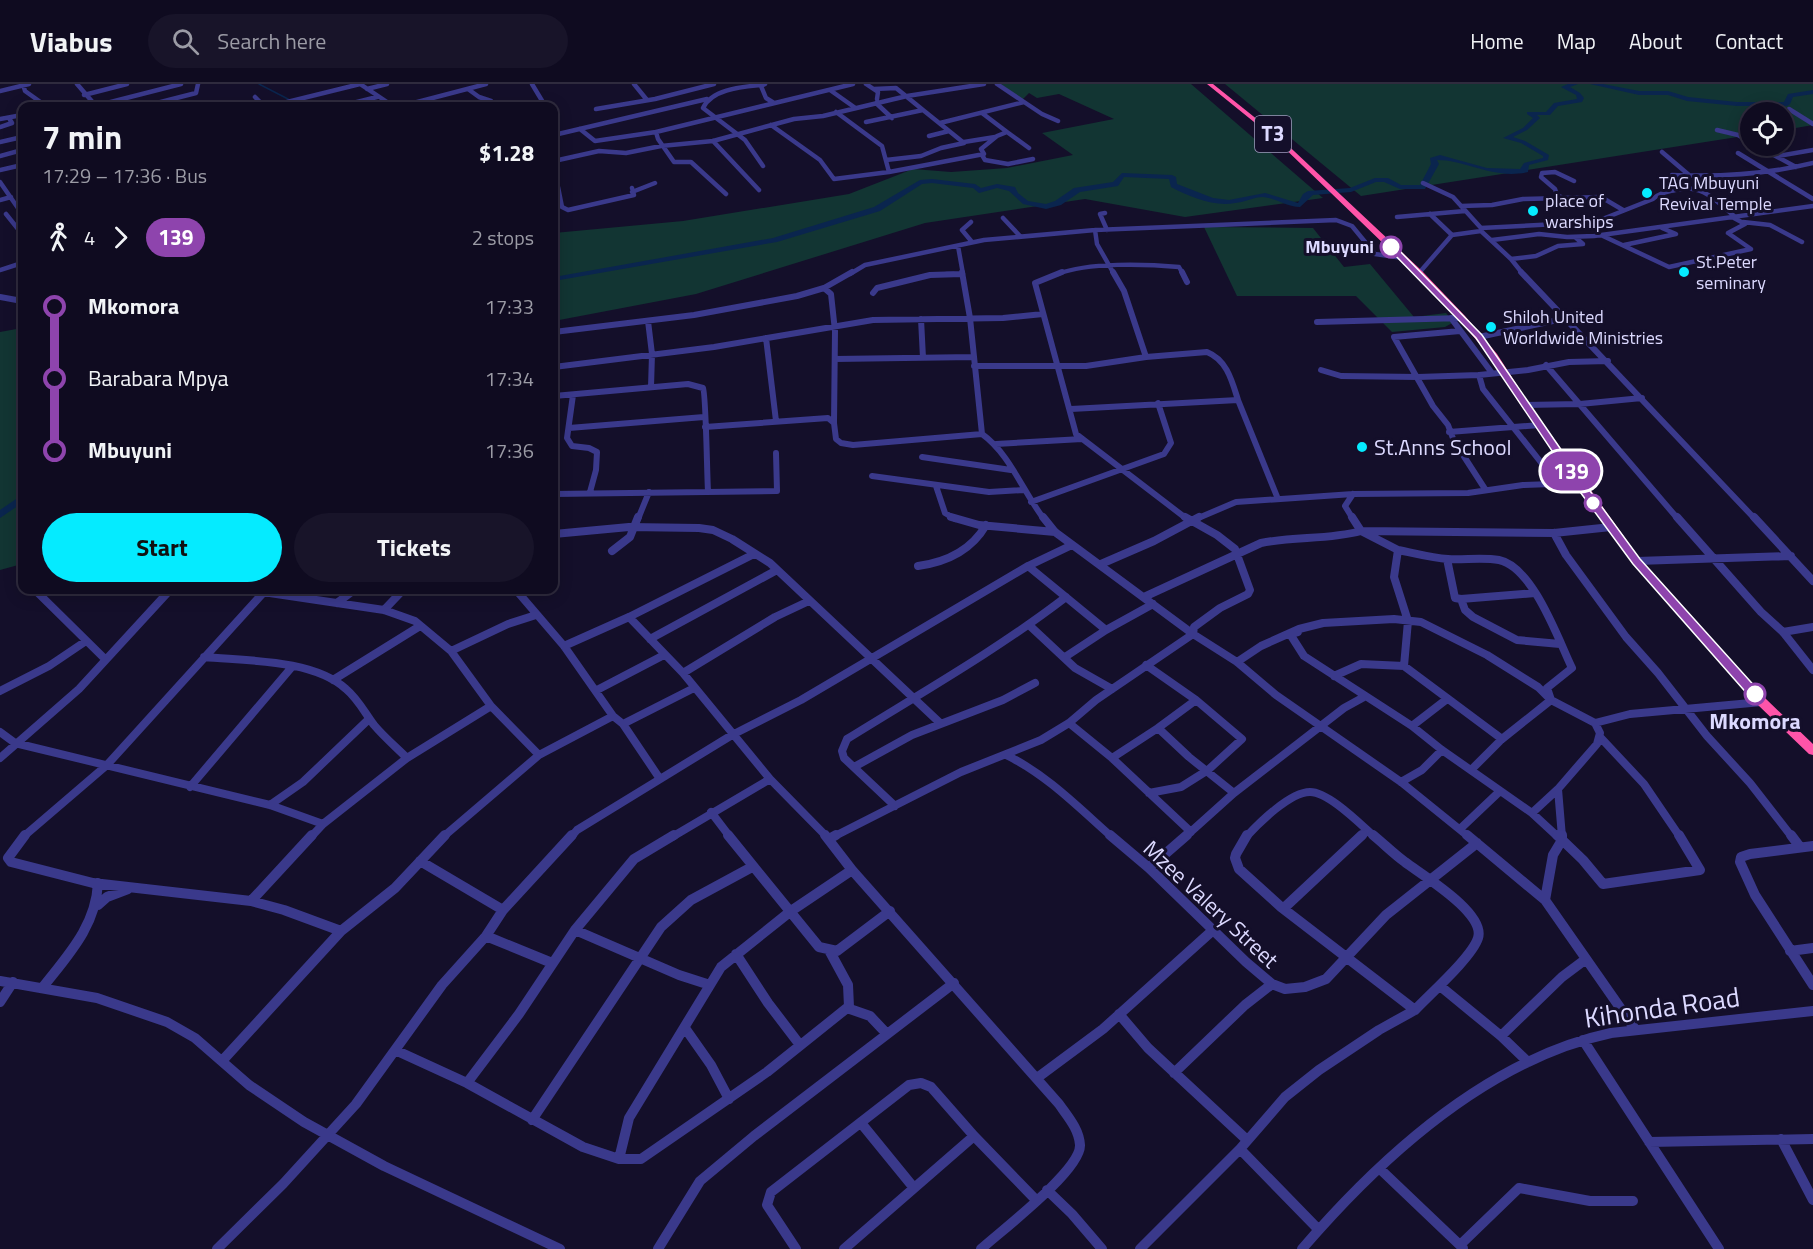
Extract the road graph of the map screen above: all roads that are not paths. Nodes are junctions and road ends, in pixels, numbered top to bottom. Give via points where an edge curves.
1 (29, 84) edge
2 (84, 84) edge
3 (124, 84) edge
4 (181, 84) edge
5 (198, 84) edge
6 (360, 84) edge
7 (387, 84) edge
8 (486, 84) edge
9 (532, 84) edge
10 (634, 84) edge
11 (714, 84) edge
12 (853, 84) edge
13 (866, 84) edge
14 (984, 84) edge
15 (997, 84) edge
16 (1210, 84) edge
17 (23, 85) edge
18 (77, 85) edge
19 (708, 85) edge
20 (764, 85) edge
21 (367, 89) junction
22 (468, 89) junction
23 (874, 89) junction
24 (830, 90) junction
25 (0, 91) edge
26 (84, 94) junction
27 (718, 94) junction
28 (133, 96) junction
29 (907, 96) junction
30 (255, 97) dead end
31 (377, 97) junction
32 (434, 98) junction
33 (707, 99) junction
34 (647, 100) junction
35 (877, 101) junction
36 (40, 102) edge
37 (91, 102) edge
38 (110, 102) edge
39 (162, 102) edge
40 (260, 102) edge
41 (287, 102) edge
42 (357, 102) edge
43 (386, 102) edge
44 (418, 102) edge
45 (436, 102) edge
46 (490, 102) edge
47 (543, 102) edge
48 (1024, 102) junction
49 (774, 103) junction
50 (854, 107) junction
51 (596, 109) dead end
52 (923, 110) junction
53 (836, 112) junction
54 (982, 113) junction
55 (1794, 113) edge
56 (18, 116) edge
57 (9, 118) junction
58 (713, 118) junction
59 (892, 118) junction
60 (0, 120) edge
61 (1058, 121) dead end
62 (866, 122) dead end
63 (940, 123) junction
64 (1813, 124) edge
65 (771, 125) junction
66 (0, 127) edge
67 (580, 129) junction
68 (1717, 130) dead end
69 (949, 131) junction
70 (656, 132) junction
71 (1007, 132) junction
72 (558, 134) edge
73 (736, 135) junction
74 (929, 136) dead end
75 (1740, 136) edge
76 (996, 137) junction
77 (18, 138) edge
78 (713, 141) junction
79 (0, 142) edge
80 (964, 142) junction
81 (663, 146) junction
82 (1029, 148) dead end
83 (1813, 150) edge
84 (18, 151) edge
85 (1662, 152) dead end
86 (1738, 153) dead end
87 (1794, 153) edge
88 (982, 155) junction
89 (0, 156) edge
90 (1778, 156) edge
91 (558, 159) edge
92 (1033, 159) dead end
93 (886, 160) junction
94 (1811, 165) edge
95 (18, 166) edge
96 (763, 166) dead end
97 (1796, 167) junction
98 (0, 170) edge
99 (1767, 170) junction
100 (889, 172) junction
101 (1689, 176) junction
102 (1574, 181) dead end
103 (0, 182) edge
104 (655, 183) dead end
105 (1423, 183) dead end
106 (558, 187) edge
107 (1683, 187) junction
108 (759, 190) dead end
109 (726, 194) dead end
110 (11, 197) junction
111 (1565, 198) junction
112 (1813, 199) edge
113 (0, 200) edge
114 (1813, 206) edge
115 (18, 207) edge
116 (1463, 208) junction
117 (1623, 210) junction
118 (18, 212) edge
119 (1105, 213) dead end
120 (6, 214) junction
121 (1430, 214) junction
122 (0, 216) edge
123 (1397, 217) dead end
124 (1733, 217) junction
125 (1003, 218) dead end
126 (971, 222) dead end
127 (1743, 222) junction
128 (1661, 227) junction
129 (1481, 229) junction
130 (1095, 230) junction
131 (1107, 230) junction
132 (18, 231) edge
133 (1599, 235) junction
134 (1020, 236) junction
135 (1452, 236) junction
136 (1575, 237) junction
137 (1492, 240) junction
138 (972, 242) junction
139 (1802, 242) dead end
140 (1624, 245) junction
141 (958, 246) junction
142 (1403, 258) junction
143 (1511, 259) junction
144 (18, 264) edge
145 (1109, 267) junction
146 (0, 270) edge
147 (1419, 273) junction
148 (962, 274) junction
149 (1187, 282) dead end
150 (824, 288) junction
151 (873, 293) dead end
152 (0, 297) edge
153 (18, 301) edge
154 (1043, 315) junction
155 (970, 318) junction
156 (1451, 318) junction
157 (1462, 318) junction
158 (1567, 318) junction
159 (921, 319) junction
160 (648, 321) junction
161 (1317, 322) dead end
162 (835, 328) junction
163 (1460, 331) junction
164 (558, 332) edge
165 (1479, 337) junction
166 (766, 338) junction
167 (652, 354) junction
168 (974, 357) junction
169 (1146, 357) junction
170 (923, 358) junction
171 (835, 359) junction
172 (1608, 361) junction
173 (1546, 365) junction
174 (558, 366) edge
175 (974, 366) junction
176 (1056, 367) junction
177 (1321, 370) dead end
178 (1505, 372) junction
179 (1492, 373) junction
180 (1479, 375) junction
181 (1418, 377) junction
182 (651, 387) junction
183 (573, 395) junction
184 (558, 396) edge
185 (1642, 398) junction
186 (1238, 400) junction
187 (1158, 403) junction
188 (1580, 404) junction
189 (1525, 405) junction
190 (1071, 409) junction
191 (704, 417) junction
192 (776, 421) junction
193 (834, 423) junction
194 (1540, 425) junction
195 (1511, 426) junction
196 (705, 427) junction
197 (569, 428) junction
198 (1449, 432) junction
199 (982, 434) junction
200 (1082, 439) junction
201 (996, 444) junction
202 (777, 453) dead end
203 (922, 457) dead end
204 (1011, 470) junction
205 (1122, 470) junction
206 (872, 476) dead end
207 (1579, 483) junction
208 (1558, 484) junction
209 (936, 486) junction
210 (1485, 489) junction
211 (1024, 490) junction
212 (590, 492) junction
213 (650, 492) junction
214 (708, 492) junction
215 (558, 494) edge
216 (1353, 494) junction
217 (1278, 499) junction
218 (1031, 502) junction
219 (1190, 521) junction
220 (986, 525) junction
221 (635, 527) junction
222 (1611, 527) junction
223 (1361, 531) junction
224 (1055, 532) junction
225 (1554, 533) junction
226 (558, 534) edge
227 (1072, 545) junction
228 (1398, 550) junction
229 (612, 551) dead end
230 (1238, 553) junction
231 (754, 554) junction
232 (1791, 556) junction
233 (1447, 559) junction
234 (1716, 559) junction
235 (1637, 561) junction
236 (1101, 564) junction
237 (918, 566) dead end
238 (1028, 566) junction
239 (777, 570) junction
240 (1813, 581) edge
241 (1534, 593) junction
242 (39, 594) edge
243 (166, 594) edge
244 (262, 594) edge
245 (277, 594) edge
246 (349, 594) edge
247 (399, 594) edge
248 (519, 594) edge
249 (1066, 597) junction
250 (1143, 597) junction
251 (1461, 599) junction
252 (809, 601) junction
253 (337, 603) junction
254 (1153, 604) junction
255 (384, 610) junction
256 (536, 615) junction
257 (629, 617) junction
258 (1408, 621) junction
259 (1029, 625) junction
260 (420, 626) junction
261 (1813, 627) edge
262 (1299, 629) junction
263 (1106, 630) junction
264 (1783, 632) junction
265 (1193, 634) junction
266 (650, 639) junction
267 (86, 641) junction
268 (1560, 644) junction
269 (564, 646) junction
270 (451, 651) junction
271 (664, 655) junction
272 (204, 657) junction
273 (872, 657) junction
274 (1065, 657) junction
275 (105, 659) junction
276 (1237, 662) junction
277 (1146, 665) junction
278 (1404, 666) junction
279 (291, 668) junction
280 (1813, 670) edge
281 (683, 674) junction
282 (1334, 676) junction
283 (333, 680) junction
284 (1035, 683) dead end
285 (694, 688) junction
286 (1112, 689) junction
287 (597, 690) junction
288 (0, 692) edge
289 (914, 697) junction
290 (1364, 697) junction
291 (1447, 699) junction
292 (1196, 700) junction
293 (1551, 700) junction
294 (1762, 702) junction
295 (491, 706) junction
296 (1686, 708) junction
297 (613, 716) junction
298 (369, 719) junction
299 (940, 723) junction
300 (1069, 723) junction
301 (1594, 723) junction
302 (623, 724) junction
303 (1321, 725) junction
304 (1412, 726) junction
305 (1158, 728) junction
306 (0, 732) edge
307 (732, 735) junction
308 (1600, 737) junction
309 (1502, 739) junction
310 (15, 743) junction
311 (1442, 750) junction
312 (1813, 751) edge
313 (539, 755) junction
314 (1006, 755) junction
315 (0, 758) edge
316 (407, 758) junction
317 (1112, 758) junction
318 (107, 765) junction
319 (854, 767) junction
320 (1208, 770) junction
321 (1471, 770) junction
322 (660, 779) junction
323 (770, 779) junction
324 (1401, 782) junction
325 (189, 787) junction
326 (1558, 789) junction
327 (1499, 792) junction
328 (1149, 793) junction
329 (1234, 793) junction
330 (270, 805) junction
331 (895, 806) junction
332 (711, 812) junction
333 (1532, 813) junction
334 (323, 824) junction
335 (1460, 829) junction
336 (1367, 831) junction
337 (1191, 832) junction
338 (829, 839) junction
339 (1562, 840) junction
340 (1477, 843) junction
341 (1800, 846) junction
342 (1813, 846) edge
343 (420, 861) junction
344 (752, 867) junction
345 (1149, 868) junction
346 (852, 870) junction
347 (1430, 878) junction
348 (98, 883) junction
349 (129, 888) junction
350 (1545, 900) junction
351 (251, 901) junction
352 (98, 905) junction
353 (1284, 908) junction
354 (503, 910) junction
355 (791, 911) junction
356 (890, 911) junction
357 (575, 930) junction
358 (340, 931) junction
359 (1212, 931) junction
360 (486, 936) junction
361 (1813, 948) edge
362 (829, 950) junction
363 (1790, 951) junction
364 (736, 954) junction
365 (1347, 956) junction
366 (640, 957) junction
367 (1586, 959) junction
368 (552, 963) junction
369 (0, 981) edge
370 (13, 982) junction
371 (954, 983) junction
372 (1272, 984) junction
373 (710, 985) junction
374 (1813, 985) edge
375 (1440, 986) junction
376 (43, 987) junction
377 (0, 1002) edge
378 (849, 1007) junction
379 (1415, 1010) junction
380 (1813, 1011) edge
381 (1119, 1014) junction
382 (686, 1028) junction
383 (1635, 1029) junction
384 (887, 1034) junction
385 (1501, 1036) junction
386 (1583, 1040) junction
387 (800, 1046) junction
388 (395, 1050) junction
389 (222, 1061) junction
390 (1528, 1062) junction
391 (1174, 1073) junction
392 (1037, 1078) junction
393 (467, 1083) junction
394 (729, 1099) junction
395 (532, 1120) junction
396 (861, 1123) junction
397 (327, 1135) junction
398 (974, 1136) junction
399 (1781, 1139) junction
400 (1813, 1139) edge
401 (1649, 1142) junction
402 (1243, 1144) junction
403 (619, 1159) junction
404 (1380, 1169) junction
405 (914, 1188) junction
406 (1047, 1190) junction
407 (1036, 1200) junction
408 (1813, 1200) edge
409 (1633, 1201) dead end
410 (1318, 1229) junction
411 (1462, 1247) edge
412 (217, 1249) edge
413 (560, 1249) edge
414 (658, 1249) edge
415 (796, 1249) edge
416 (844, 1249) edge
417 (981, 1249) edge
418 (1102, 1249) edge
419 (1140, 1249) edge
420 (1302, 1249) edge
421 (1719, 1249) edge

1 - 17 street
2 - 18 street
3 - 26 street
3 - 28 street
4 - 28 street
5 - 39 street via 195,94
6 - 21 street
6 - 41 street
7 - 21 street
8 - 22 street
9 - 47 street
10 - 34 street
11 - 19 street
12 - 24 street
13 - 23 street
14 - 29 street
15 - 48 street
16 - 142 highway, T3 via 1276,137
17 - 25 street
17 - 36 street
18 - 26 street
19 - 27 street
19 - 34 street
20 - 27 street
20 - 49 street via 766,98
21 - 31 street
22 - 32 street
22 - 46 street
23 - 29 street via 892,87
23 - 35 street via 878,92
24 - 49 street
24 - 50 street
26 - 37 street
27 - 33 street
28 - 38 street
29 - 35 street
29 - 52 street
30 - 40 street
31 - 42 street
31 - 43 street
32 - 44 street
32 - 45 street
33 - 58 street via 703,108
33 - 67 street
34 - 51 street
35 - 50 street
35 - 59 street
48 - 54 street
48 - 61 street
49 - 58 street
50 - 53 street
52 - 59 street
52 - 63 street
53 - 65 street
53 - 93 street via 882,146
54 - 63 street
54 - 71 street
55 - 64 street
56 - 57 street
57 - 60 street
57 - 66 street via 12,123
58 - 70 street
58 - 73 street
59 - 62 street
63 - 69 street
65 - 73 street
65 - 100 street via 820,160 834,179
67 - 70 street via 595,141
67 - 72 street
68 - 75 street
69 - 74 street
69 - 80 street
70 - 81 street
71 - 76 street
71 - 82 street
73 - 78 street
73 - 96 street via 745,140
76 - 80 street
76 - 88 street via 981,149
77 - 79 street
78 - 81 street
78 - 108 street
80 - 93 street via 921,156
81 - 91 street
81 - 109 street via 674,162 691,162
83 - 87 street
84 - 89 street
85 - 101 street
86 - 99 street
88 - 92 street via 985,160 1006,164
88 - 100 street
90 - 97 street
93 - 100 street
94 - 97 street
95 - 98 street
97 - 99 street
99 - 101 street
99 - 112 street
101 - 107 street via 1672,176
102 - 111 street via 1558,172 1542,173 1541,177 1557,195
103 - 110 street
104 - 106 street via 632,190 634,195 568,210 562,207
105 - 116 street via 1447,192
107 - 117 street
107 - 124 street via 1701,189
110 - 113 street
110 - 115 street
111 - 116 street via 1523,199
111 - 117 street via 1605,197
114 - 124 street
116 - 121 street
116 - 129 street
117 - 129 street via 1591,223
118 - 120 street
119 - 131 street via 1100,214
120 - 122 street
120 - 132 street
121 - 123 street
121 - 135 street
124 - 127 street
124 - 128 street
125 - 134 street
126 - 138 street via 962,230
127 - 139 street via 1770,225
127 - 140 street via 1744,225 1728,233 1751,249 1669,267
128 - 133 street
128 - 140 street via 1676,234
129 - 135 street
129 - 137 street
130 - 131 street
130 - 134 street
130 - 145 street via 1097,244
131 - 142 street via 1340,221 1352,226 1375,254
133 - 136 street
133 - 140 street
134 - 138 street
135 - 147 street
136 - 137 street via 1539,234
136 - 143 street via 1583,244 1557,246 1536,256
137 - 143 street
138 - 141 street
141 - 148 street
141 - 150 street via 865,265
142 - 147 highway, T3
143 - 158 street
144 - 146 street
145 - 149 street via 1172,265 1179,267
145 - 154 street via 1072,268 1035,283
145 - 169 street via 1124,291
147 - 157 highway, T3
148 - 151 street via 943,272 916,277 877,288
148 - 155 street
150 - 160 street via 737,308
150 - 162 street via 831,294
152 - 153 street
154 - 155 street
154 - 176 street
155 - 159 street
155 - 168 street
156 - 157 street
156 - 161 street
156 - 163 street
157 - 165 highway, T3
158 - 165 street
158 - 172 street
159 - 162 street via 873,320
159 - 170 street
160 - 164 street
160 - 167 street
162 - 166 street
162 - 171 street
163 - 179 street
163 - 181 street via 1395,336
165 - 178 highway, T3
166 - 167 street
166 - 192 street
167 - 174 street
167 - 182 street
168 - 170 street
168 - 175 street
169 - 176 street
169 - 186 street via 1214,354 1225,367
170 - 171 street
171 - 193 street
172 - 173 street
172 - 185 street
173 - 178 street
173 - 188 street
175 - 176 street
175 - 199 street
176 - 190 street
177 - 181 street via 1341,376
178 - 179 street
178 - 189 highway, T3
179 - 180 street
180 - 181 street
180 - 195 street via 1483,389
181 - 198 street
182 - 183 street
182 - 191 street via 703,387
183 - 184 street
183 - 197 street
185 - 188 street
185 - 232 street
186 - 187 street
186 - 217 street
187 - 190 street
187 - 205 street via 1171,445 1164,454
188 - 189 street
188 - 234 street
189 - 194 highway, T3
190 - 200 street via 1076,434
191 - 196 street
191 - 197 street
192 - 193 street via 828,418
192 - 196 street
193 - 199 street via 836,439 846,444
194 - 195 street
194 - 207 highway, T3
195 - 198 street
195 - 208 street
196 - 214 street
197 - 212 street via 567,438 572,446 597,452
198 - 210 street
199 - 201 street
200 - 201 street
200 - 205 street
201 - 204 street
202 - 214 street via 777,491
203 - 204 street
204 - 211 street
205 - 218 street
205 - 219 street
206 - 209 street
207 - 208 street
207 - 222 highway, T3
208 - 210 street
209 - 211 street via 989,492
209 - 220 street via 946,514
210 - 216 street via 1468,493
211 - 218 street
212 - 213 street
212 - 215 street
213 - 214 street
213 - 221 street
216 - 217 street
216 - 223 street via 1345,506
217 - 219 street via 1236,502
218 - 224 street
219 - 230 street via 1206,528
219 - 236 street
220 - 224 street
220 - 237 street via 982,536 959,553 936,564
221 - 226 street
221 - 229 street via 627,542
221 - 231 street via 707,528
222 - 225 street
222 - 235 highway, T3
223 - 225 street
223 - 228 street
223 - 230 street via 1267,541
224 - 227 street
225 - 296 street via 1626,637
227 - 236 street
227 - 238 street
228 - 233 street
228 - 258 street via 1394,577
230 - 250 street
230 - 265 street via 1250,590 1244,598 1235,599 1194,627
231 - 239 street
231 - 257 street
232 - 234 street
232 - 240 street
233 - 241 street via 1503,561 1522,575
233 - 251 street via 1451,586 1455,597
234 - 235 street
234 - 264 street
235 - 294 highway, T3
236 - 250 street
238 - 249 street
238 - 273 street
239 - 252 street
239 - 266 street
241 - 251 street
241 - 268 street
242 - 267 street
243 - 275 street
244 - 272 street
245 - 253 street
246 - 253 street
247 - 255 street
248 - 256 street
249 - 259 street
249 - 263 street
250 - 254 street
251 - 268 street via 1473,617 1516,640
252 - 273 street
252 - 281 street via 775,617
253 - 255 street
254 - 263 street
254 - 265 street
255 - 260 street
256 - 269 street
256 - 270 street
257 - 266 street
257 - 269 street
258 - 262 street via 1354,620
258 - 278 street
258 - 293 street via 1420,622 1487,655 1538,687
259 - 274 street
259 - 289 street
260 - 270 street
260 - 283 street
261 - 264 street
262 - 276 street
262 - 282 street via 1290,634 1304,656
263 - 274 street
264 - 280 street
265 - 276 street
265 - 277 street
266 - 271 street
267 - 275 street
267 - 288 street
268 - 293 street via 1572,668 1547,688
269 - 287 street
270 - 295 street
271 - 281 street
271 - 287 street
272 - 279 street
272 - 318 street
273 - 289 street
273 - 307 street via 801,700
274 - 286 street
275 - 310 street via 79,689
276 - 303 street
277 - 286 street
277 - 292 street
278 - 282 street via 1361,664
278 - 291 street
279 - 283 street
279 - 325 street
281 - 285 street
282 - 290 street
283 - 298 street via 357,700
284 - 299 street
285 - 302 street
285 - 307 street
286 - 300 street
287 - 297 street
289 - 299 street
289 - 319 street via 841,747 846,762
290 - 303 street
290 - 304 street
291 - 304 street
291 - 309 street
292 - 305 street
292 - 320 street via 1242,739
293 - 301 street
293 - 309 street
294 - 296 street
294 - 312 highway, T3
295 - 313 street
295 - 316 street
296 - 301 street via 1630,714
296 - 341 street
297 - 302 street
297 - 313 street
298 - 316 street
298 - 330 street via 303,782
299 - 319 street
300 - 314 street
300 - 317 street
301 - 308 street
302 - 322 street
303 - 324 street
303 - 329 street
304 - 311 street
305 - 317 street
305 - 320 street
306 - 310 street
307 - 322 street
307 - 323 street
308 - 326 street
308 - 339 street via 1650,789 1700,870 1601,883
309 - 321 street
310 - 315 street
310 - 318 street
311 - 321 street
311 - 324 street via 1422,770
313 - 343 street
314 - 331 street via 961,772
314 - 345 street, Mzee Valery Street via 1044,779
316 - 334 street
317 - 328 street
318 - 325 street
318 - 348 street via 23,837 8,858 46,872
319 - 331 street
320 - 328 street via 1182,787
320 - 329 street
321 - 327 street
322 - 354 street via 577,830
323 - 332 street
323 - 338 street
324 - 335 street
325 - 330 street
326 - 333 street
326 - 339 street
327 - 333 street
327 - 335 street
328 - 337 street
329 - 337 street
330 - 334 street
331 - 338 street
332 - 344 street
332 - 357 street via 634,859
333 - 339 street
334 - 351 street
335 - 340 street
336 - 347 street
336 - 353 street
336 - 353 street via 1341,808 1312,792 1294,798 1243,840 1234,858 1239,869
337 - 345 street
338 - 346 street
339 - 350 street via 1553,855
340 - 347 street, Mzee Valery Street
340 - 350 street
341 - 342 street
341 - 363 street via 1750,854 1741,857 1740,862 1755,895
343 - 354 street
343 - 358 street via 395,888
344 - 355 street
344 - 366 street via 691,900 661,927
345 - 359 street, Mzee Valery Street
346 - 355 street
346 - 356 street
347 - 365 street, Mzee Valery Street via 1386,915
347 - 375 street via 1474,920 1480,933 1470,952
348 - 349 street
348 - 352 street
349 - 351 street
349 - 352 street
350 - 367 street
351 - 358 street
352 - 376 street via 76,945
353 - 365 street
354 - 360 street
355 - 362 street via 811,941
355 - 364 street
356 - 362 street via 847,945 837,951
356 - 371 street
357 - 366 street
357 - 368 street
358 - 389 street
359 - 372 street, Mzee Valery Street
359 - 381 street
360 - 368 street
360 - 388 street via 442,985
361 - 363 street
362 - 378 street via 850,988
363 - 374 street
364 - 373 street via 721,967
364 - 387 street
365 - 372 street, Mzee Valery Street via 1326,979 1296,989
365 - 379 street
366 - 373 street
366 - 395 street
367 - 383 street
367 - 385 street
368 - 393 street
369 - 370 street
370 - 376 street
370 - 377 street
371 - 384 street
371 - 392 street
372 - 391 street
373 - 382 street
375 - 379 street
375 - 385 street
376 - 389 street via 159,1018 190,1034
378 - 384 street via 876,1019
378 - 387 street
379 - 402 street via 1319,1070 1285,1097
380 - 383 street, Kihonda Road
381 - 391 street
381 - 392 street
382 - 394 street
382 - 403 street via 629,1118
383 - 386 street, Kihonda Road
384 - 414 street via 700,1182
385 - 390 street
386 - 390 street, Kihonda Road
386 - 401 street
387 - 394 street
388 - 393 street
388 - 397 street via 356,1104
389 - 397 street via 254,1089
390 - 404 street, Kihonda Road via 1466,1099
391 - 402 street
392 - 406 street via 1076,1129 1080,1146 1067,1173
393 - 395 street
394 - 403 street via 641,1159
395 - 403 street via 583,1147
396 - 398 street via 909,1085 921,1083 943,1098
396 - 405 street
396 - 415 street via 767,1199 766,1205
397 - 412 street
397 - 413 street
398 - 405 street
398 - 407 street
399 - 400 street
399 - 401 street
399 - 408 street
401 - 421 street
402 - 410 street
402 - 419 street
404 - 410 street, Kihonda Road
404 - 411 street
405 - 416 street
406 - 407 street
406 - 418 street
407 - 417 street
409 - 411 street via 1612,1203 1519,1188
410 - 420 street, Kihonda Road

